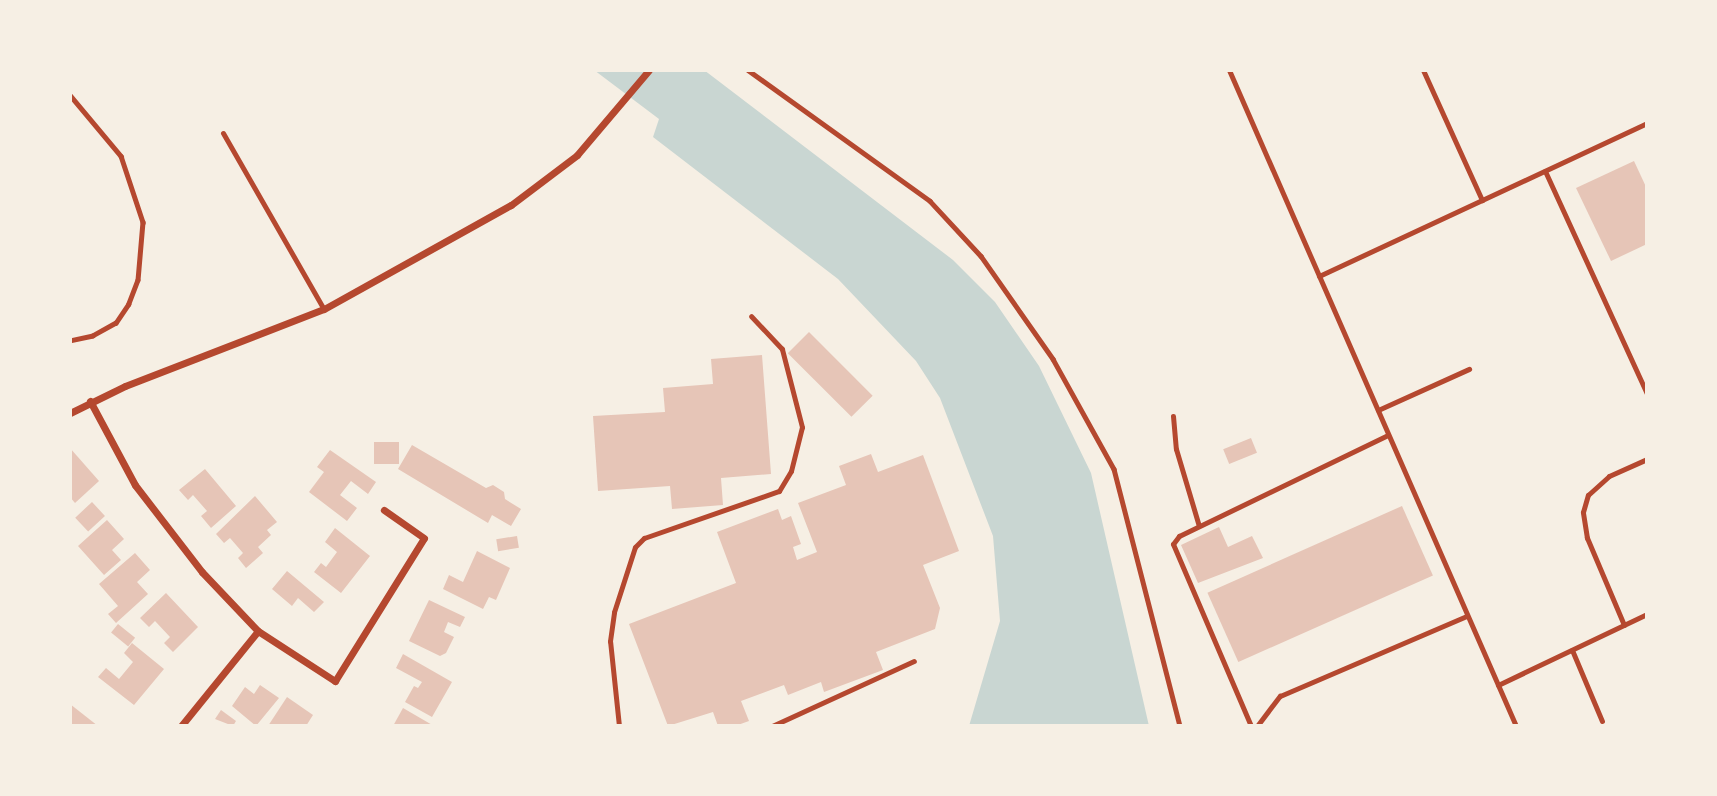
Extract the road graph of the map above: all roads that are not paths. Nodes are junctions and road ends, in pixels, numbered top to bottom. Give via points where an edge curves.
1 (649, 70) edge
2 (1229, 70) edge
3 (1423, 70) edge
4 (1647, 123) edge
5 (223, 134) dead end
6 (1545, 171) junction
7 (1482, 200) junction
8 (1319, 276) junction
9 (324, 309) junction
10 (751, 316) dead end
11 (1469, 369) dead end
12 (1647, 394) edge
13 (90, 401) junction
14 (1378, 410) junction
15 (70, 413) edge
16 (1173, 416) dead end
17 (1388, 435) junction
18 (1647, 459) edge
19 (384, 510) dead end
20 (1199, 526) junction
21 (1647, 614) edge
22 (1467, 616) junction
23 (1624, 625) junction
24 (258, 631) junction
25 (1572, 650) junction
26 (914, 661) dead end
27 (1498, 685) junction
28 (1602, 720) dead end
29 (181, 726) edge
30 (619, 726) edge
31 (772, 726) edge
32 (1251, 726) edge
33 (1258, 726) edge
34 (1516, 726) edge

1 - 9 street via 577,155 512,205
2 - 8 lane
3 - 7 lane
4 - 6 lane
5 - 9 lane
6 - 7 lane
6 - 12 lane
7 - 8 lane
8 - 14 lane
9 - 13 street
10 - 30 lane via 782,349 802,427 791,471 779,491 644,538 635,547 610,641
11 - 14 lane
13 - 15 street
13 - 24 street via 135,485 165,529
14 - 17 lane
16 - 20 lane via 1176,449
17 - 20 lane
17 - 22 lane
18 - 23 lane via 1609,476 1588,495 1583,512 1587,538
19 - 24 street via 424,538 335,681
20 - 32 lane via 1178,536 1173,544 1175,555
21 - 23 lane
22 - 27 lane
22 - 33 lane via 1280,696
23 - 25 lane
24 - 29 street
25 - 27 lane
25 - 28 lane
26 - 31 lane
27 - 34 lane

